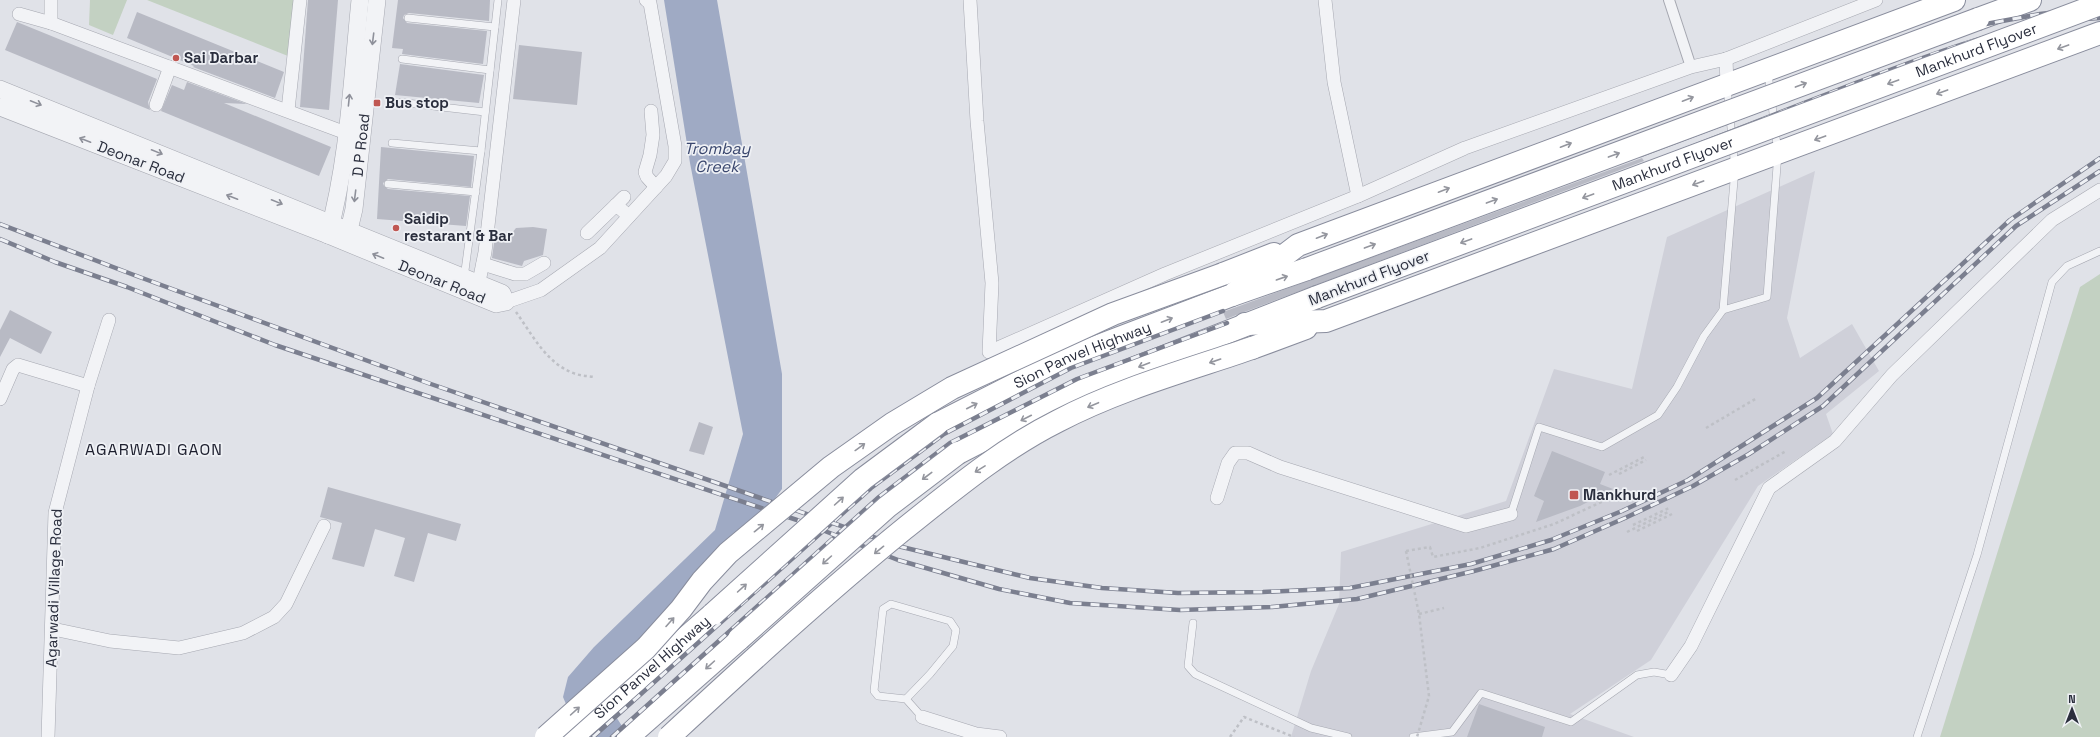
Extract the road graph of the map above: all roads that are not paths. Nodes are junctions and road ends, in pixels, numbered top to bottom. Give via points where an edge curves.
1 (51, 0) edge
2 (300, 0) edge
3 (360, 0) edge
4 (377, 0) edge
5 (498, 0) edge
6 (514, 0) edge
7 (646, 0) edge
8 (970, 0) edge
9 (1325, 0) edge
10 (1669, 0) edge
11 (1876, 0) edge
12 (1954, 0) edge
13 (2030, 0) edge
14 (2013, 4) edge
15 (2100, 4) edge
16 (19, 14) dead end
17 (408, 18) dead end
18 (51, 23) junction
19 (495, 27) junction
20 (2100, 33) edge
21 (402, 59) dead end
22 (1726, 59) junction
23 (170, 67) junction
24 (1691, 67) junction
25 (1767, 69) junction
26 (490, 70) junction
27 (1727, 84) junction
28 (0, 89) edge
29 (398, 102) dead end
30 (156, 105) dead end
31 (0, 107) edge
32 (288, 110) junction
33 (651, 111) dead end
34 (485, 112) junction
35 (346, 133) junction
36 (392, 143) dead end
37 (481, 151) junction
38 (1778, 153) junction
39 (1735, 169) junction
40 (388, 184) dead end
41 (656, 187) junction
42 (2100, 190) edge
43 (476, 192) junction
44 (1358, 196) junction
45 (629, 216) junction
46 (329, 229) junction
47 (587, 234) dead end
48 (346, 236) junction
49 (1298, 245) junction
50 (2100, 251) edge
51 (544, 263) dead end
52 (483, 264) junction
53 (464, 278) junction
54 (478, 290) junction
55 (1232, 295) junction
56 (506, 302) joint
57 (1723, 310) junction
58 (109, 320) dead end
59 (1326, 321) junction
60 (1245, 324) junction
61 (88, 386) junction
62 (0, 399) edge
63 (1217, 498) dead end
64 (1511, 514) joint
65 (324, 526) dead end
66 (1193, 623) dead end
67 (53, 629) junction
68 (1671, 675) joint
69 (906, 699) junction
70 (922, 716) joint
71 (48, 737) edge
72 (546, 737) edge
73 (572, 737) edge
74 (628, 737) edge
75 (670, 737) edge
76 (1000, 737) edge
77 (1348, 737) edge
78 (1413, 737) edge
79 (1918, 737) edge

1 - 18 street
2 - 32 street
35 -> 3 street, D P Road
4 -> 48 street, D P Road via 354,209
5 - 19 lane
6 - 52 street
7 - 41 street via 650,3 675,146 675,161
8 - 44 street via 977,121 992,283 988,352 1165,274
9 - 44 street via 1334,82
10 - 24 street
11 - 22 street
12 - 25 highway
13 - 14 highway
55 -> 14 highway, Mankhurd Flyover, bridge
15 -> 60 highway, Mankhurd Flyover, bridge
16 - 18 street
17 - 19 lane
18 - 23 street
19 - 26 lane
20 -> 38 highway
21 - 26 lane
22 - 24 street
22 - 27 street
23 - 30 street
23 - 32 street
24 - 44 street via 1465,148
25 - 27 highway
25 - 38 lane
26 - 34 lane
27 - 39 lane
49 -> 27 highway
28 -> 46 street, Deonar Road
29 - 34 lane
46 -> 31 street, Deonar Road
32 - 35 street
33 - 41 street via 653,135 644,172
34 - 37 lane
35 - 46 street, D P Road via 337,202
36 - 37 lane
37 - 43 lane
38 - 39 highway
38 - 57 lane via 1767,297
39 - 57 lane
39 -> 59 highway
40 - 43 lane
41 - 45 street
42 - 68 street via 2052,220 1892,375 1834,441 1769,488 1691,646
43 - 53 lane
45 - 47 street via 620,201
45 - 56 street via 600,248 541,290
46 - 48 street, Deonar Road
48 - 53 street, Deonar Road
54 -> 48 street, Deonar Road
49 - 55 highway
72 -> 49 highway, bridge via 646,648 728,553 831,467 892,424 952,388 1113,314
50 - 79 lane via 2067,266 2052,282 1977,555
51 - 52 street via 526,274 515,274
52 - 54 street
53 - 54 street, Deonar Road
54 - 56 street, Deonar Road via 502,293
73 -> 55 highway, Sion Panvel Highway, bridge via 864,479 937,424 1067,358
57 - 64 lane via 1704,336 1677,387 1658,415 1602,448 1539,427
58 - 61 street, Agarwadi Village Road
59 - 60 highway
59 -> 75 highway, bridge via 1146,385 1058,421 974,473 848,575
60 -> 74 highway, Sion Panvel Highway, bridge via 1082,389 958,453 887,507
61 - 62 street via 18,366 13,369
61 - 67 street, Agarwadi Village Road via 55,513
63 - 64 street via 1228,463 1235,453 1248,453 1280,467 1466,526
65 - 67 street via 286,604 274,617 243,634 179,648 110,641
66 - 77 lane via 1188,666 1195,674 1311,728
67 - 71 street, Agarwadi Village Road
68 - 78 lane via 1654,672 1638,675 1571,722 1481,693 1452,732
69 - 69 lane via 878,696 874,691 883,609 891,604 950,621 956,630 953,646
69 - 70 lane
70 - 76 street via 976,734

